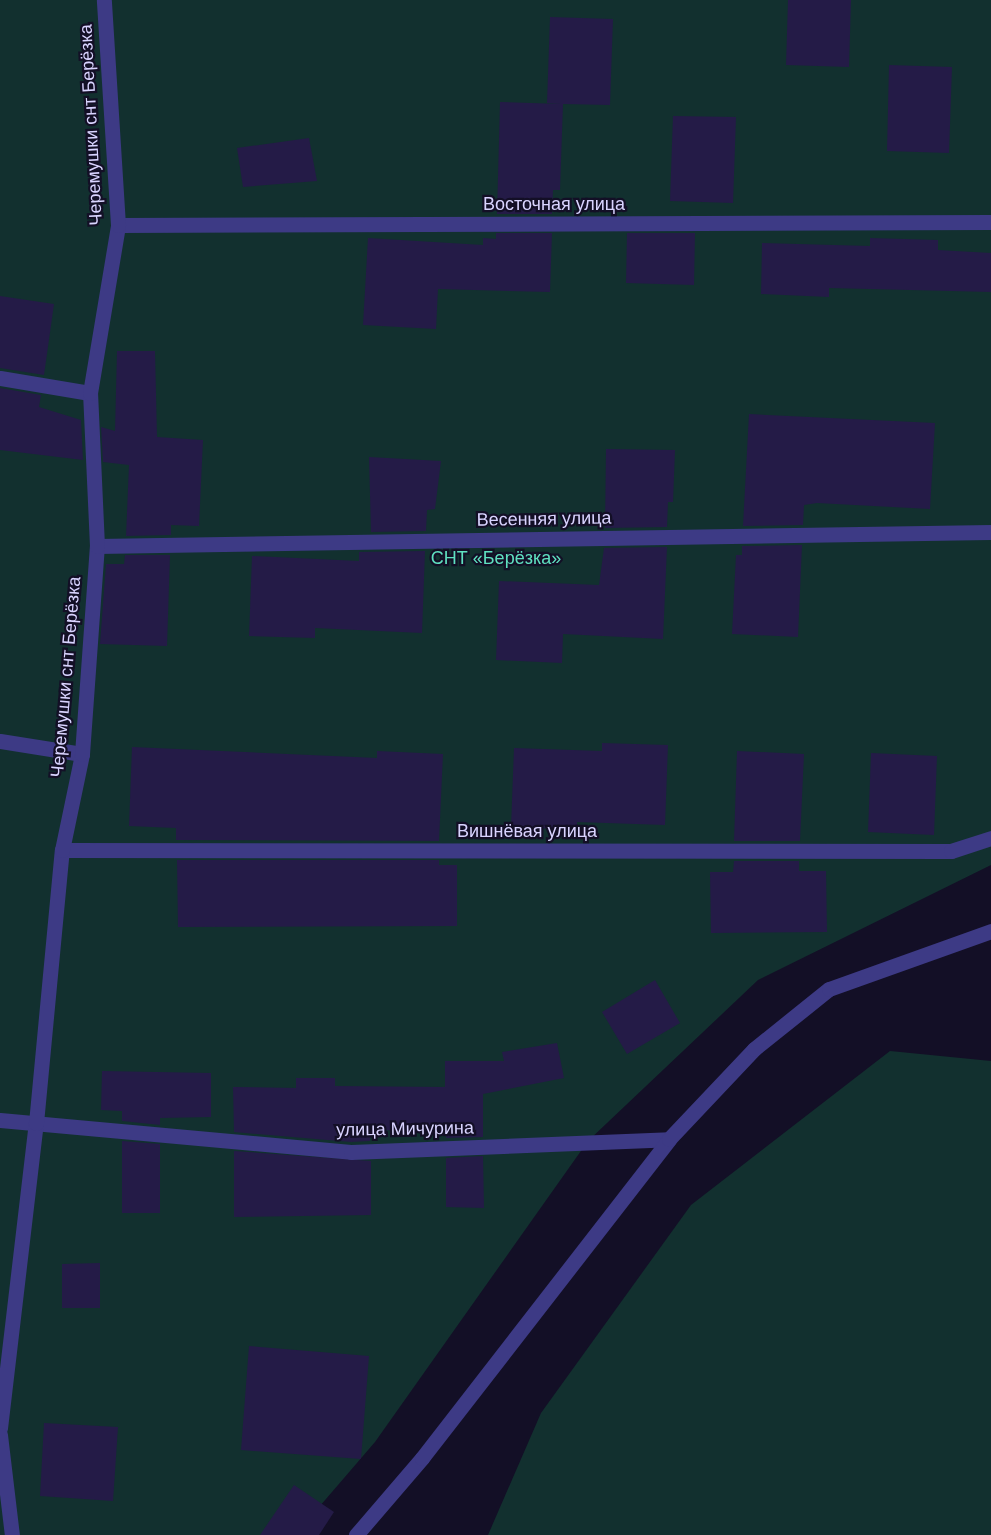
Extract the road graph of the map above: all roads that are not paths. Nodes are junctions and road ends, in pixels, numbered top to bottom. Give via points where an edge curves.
1 (104, 0) edge
2 (991, 222) edge
3 (118, 225) junction
4 (0, 378) edge
5 (90, 393) junction
6 (991, 532) edge
7 (97, 546) junction
8 (0, 741) edge
9 (82, 754) junction
10 (991, 838) edge
11 (62, 850) junction
12 (991, 931) edge
13 (0, 1120) edge
14 (36, 1123) junction
15 (669, 1139) junction
16 (0, 1428) edge
17 (0, 1435) edge
18 (4, 1508) edge
19 (12, 1535) edge
20 (356, 1535) edge

1 - 3 street, Черемушки снт Берёзка
2 - 3 street, Восточная улица
3 - 5 street, Черемушки снт Берёзка
4 - 5 street
5 - 7 street, Черемушки снт Берёзка
6 - 7 street, Весенняя улица
7 - 9 street, Черемушки снт Берёзка
8 - 9 street
9 - 11 street, Черемушки снт Берёзка
10 - 11 street, Вишнёвая улица via 951,851
11 - 14 street, Черемушки снт Берёзка
12 - 15 street via 829,988 754,1049
13 - 14 street
14 - 15 street, улица Мичурина via 351,1152
14 - 16 street, Черемушки снт Берёзка
15 - 20 street via 422,1458
17 - 18 street
18 - 19 street

